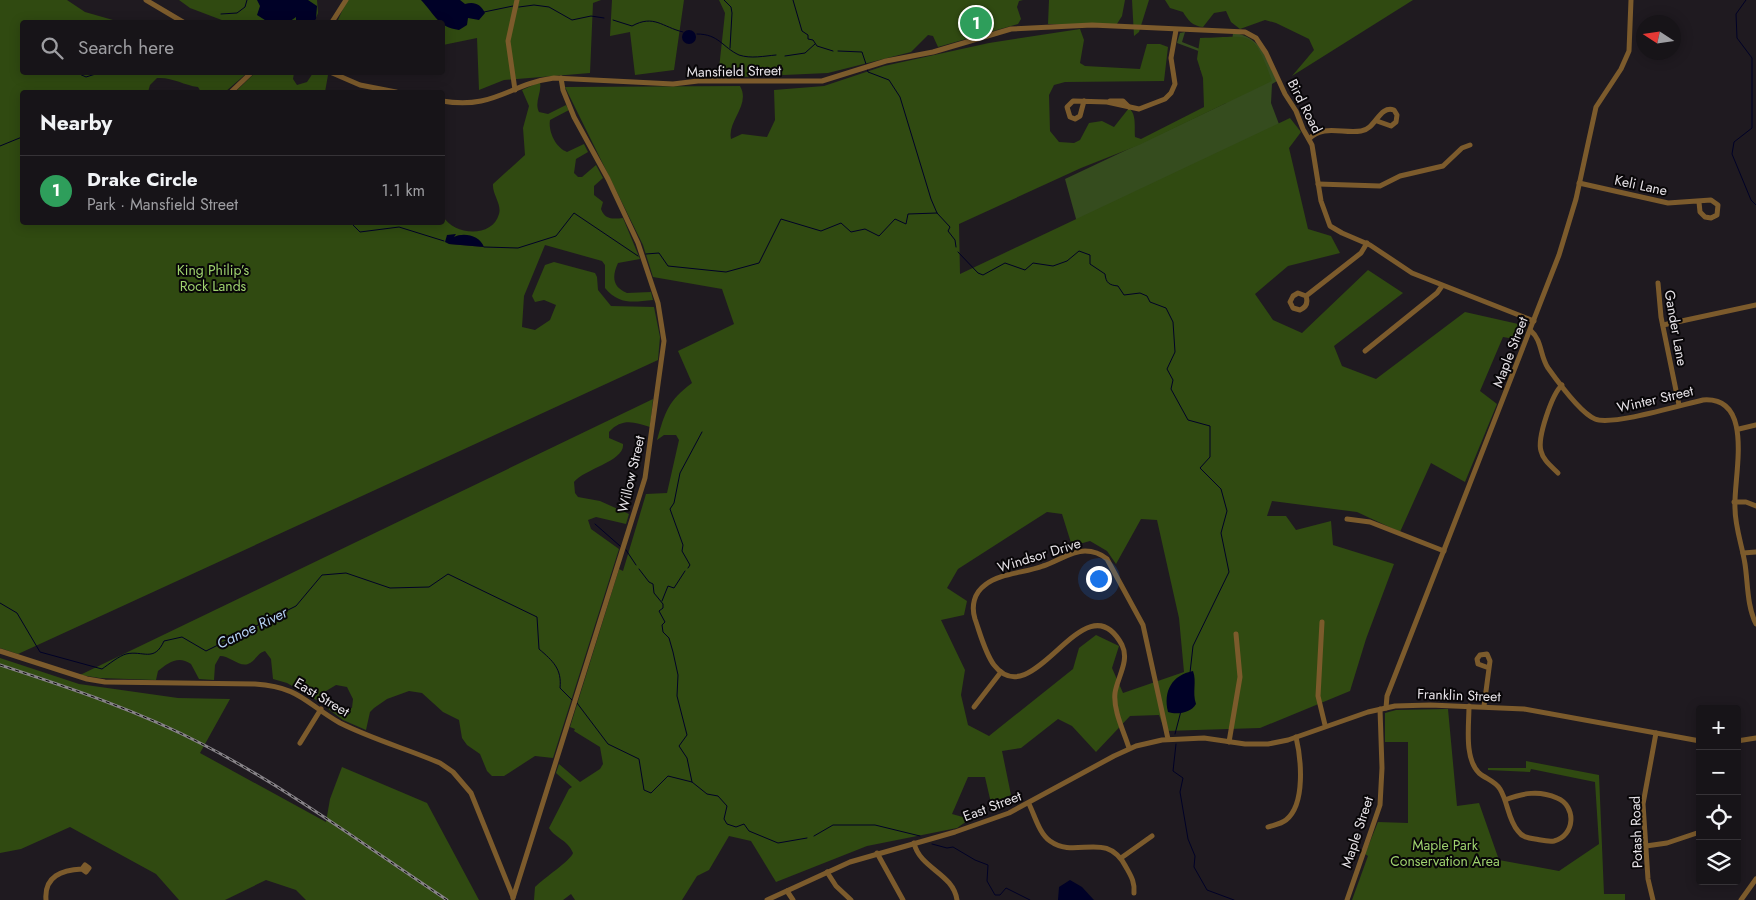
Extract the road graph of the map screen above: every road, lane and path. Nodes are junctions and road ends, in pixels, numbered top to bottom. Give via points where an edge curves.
1 (146, 0) edge
2 (346, 0) edge
3 (517, 0) edge
4 (1631, 0) edge
5 (180, 20) edge
6 (333, 20) edge
7 (1024, 28) joint
8 (1176, 30) junction
9 (249, 75) edge
10 (335, 75) edge
11 (561, 78) junction
12 (233, 90) edge
13 (379, 90) edge
14 (515, 90) junction
15 (445, 101) edge
16 (1084, 101) dead end
17 (1377, 121) dead end
18 (1309, 139) junction
19 (1470, 145) dead end
20 (1579, 183) junction
21 (1318, 184) junction
22 (1698, 202) dead end
23 (1367, 243) junction
24 (1658, 284) dead end
25 (1442, 286) junction
26 (1306, 296) dead end
27 (1756, 305) edge
28 (1534, 321) junction
29 (1663, 326) junction
30 (1531, 331) junction
31 (1365, 351) dead end
32 (1562, 385) junction
33 (1679, 405) junction
34 (1756, 425) edge
35 (1739, 429) junction
36 (1558, 472) dead end
37 (1734, 502) junction
38 (1756, 506) edge
39 (1347, 520) dead end
40 (1444, 551) junction
41 (1756, 552) edge
42 (1743, 553) junction
43 (1322, 622) dead end
44 (1756, 624) edge
45 (1236, 634) dead end
46 (0, 652) edge
47 (1489, 668) dead end
48 (1001, 672) junction
49 (1469, 706) junction
50 (1484, 706) junction
51 (974, 707) dead end
52 (1383, 709) junction
53 (321, 710) junction
54 (1325, 725) junction
55 (1656, 733) junction
56 (1296, 737) junction
57 (1756, 738) edge
58 (1168, 739) junction
59 (1696, 740) edge
60 (1741, 740) edge
61 (1222, 741) joint
62 (1228, 742) junction
63 (300, 743) dead end
64 (1129, 748) junction
65 (1505, 800) junction
66 (1029, 804) junction
67 (1268, 827) dead end
68 (1696, 833) edge
69 (1152, 836) dead end
70 (914, 843) junction
71 (1646, 846) junction
72 (877, 853) junction
73 (1121, 858) junction
74 (82, 869) dead end
75 (827, 872) junction
76 (1756, 879) edge
77 (519, 880) junction
78 (507, 883) junction
79 (787, 891) junction
80 (1134, 892) dead end
81 (513, 899) edge
82 (46, 900) edge
83 (767, 900) edge
84 (793, 900) edge
85 (851, 900) edge
86 (903, 900) edge
87 (957, 900) edge
88 (1347, 900) edge
89 (1653, 900) edge
90 (1741, 900) edge

1 - 5 street
2 - 6 street
3 - 14 street via 508,41
4 - 20 street, Maple Street via 1629,51 1596,107
7 - 8 street, Bird Road via 1092,25
7 - 11 street, Mansfield Street via 990,34 822,81 673,84
8 - 16 street via 1171,56 1175,78 1165,99 1144,109 1129,107 1122,101
8 - 18 street, Bird Road via 1240,31 1256,38
9 - 12 street
10 - 13 street
11 - 14 street, Mansfield Street via 540,80
11 - 77 street, Willow Street via 574,116 608,178 638,244 658,303 664,341 645,478
14 - 15 street, Mansfield Street via 472,104
17 - 18 street via 1362,131 1320,131
18 - 21 street, Bird Road
19 - 21 street via 1442,166 1400,176 1380,186
20 - 22 street, Keli Lane via 1668,203
20 - 28 street, Maple Street via 1561,250
21 - 23 street, Bird Road via 1330,226
23 - 25 street, Bird Road via 1406,270
23 - 26 street via 1361,253
24 - 29 street, Gander Lane
25 - 28 street, Bird Road
25 - 31 street
27 - 29 street
28 - 30 street, Maple Street
29 - 33 street, Gander Lane
30 - 32 street, Winter Street via 1537,336 1547,366
30 - 40 street, Maple Street
32 - 33 street, Winter Street via 1586,414 1603,421
32 - 36 street via 1554,395 1540,442 1543,456
33 - 35 street, Winter Street via 1703,400 1719,401 1728,409
34 - 35 street
35 - 37 street, Winter Street via 1740,453
37 - 38 street
37 - 42 street, Winter Street
39 - 40 street via 1370,522
40 - 52 street, Maple Street
41 - 42 street
42 - 44 street, Winter Street
43 - 54 street via 1318,696
45 - 62 street via 1240,677
46 - 53 street, East Street via 105,682 277,686 294,692
47 - 50 street
48 - 51 street
48 - 58 street, Windsor Drive via 991,660 974,615 974,599 981,588 992,580 1045,566 1078,552 1096,553 1110,563 1142,620
48 - 64 street via 1018,676 1033,672 1083,629 1095,626 1109,631 1124,652 1115,700
49 - 50 street, Franklin Street
49 - 52 street, Franklin Street via 1421,705
49 - 65 street via 1470,751 1474,766 1480,774 1498,785
50 - 55 street, Franklin Street via 1524,709
52 - 54 street, Franklin Street
52 - 88 street, Maple Street via 1380,804
53 - 63 street
53 - 78 street, East Street via 360,732 431,759 454,772 471,794
54 - 56 street, Franklin Street
55 - 59 street, Franklin Street
55 - 71 street, Potash Road via 1644,800
56 - 62 street, Franklin Street via 1261,745
56 - 67 street via 1301,761 1296,808 1285,821
57 - 60 street
58 - 61 street, East Street
58 - 64 street, East Street
61 - 62 street, Franklin Street
64 - 66 street, East Street
65 - 65 street via 1515,828 1525,837 1554,841 1564,836 1570,826 1570,810 1556,797 1528,793
66 - 70 street, East Street via 991,820
66 - 73 street via 1043,834 1052,843 1064,847 1107,848
68 - 71 street
69 - 73 street
70 - 72 street, East Street
70 - 87 street via 921,858 954,887
71 - 89 street, Potash Road
72 - 75 street, East Street
72 - 86 street
73 - 80 street via 1134,881
74 - 82 street via 64,870 55,875 47,887
75 - 79 street, East Street
75 - 85 street
76 - 90 street
77 - 78 street
77 - 81 street, Willow Street
78 - 81 street, East Street
79 - 83 street, East Street
79 - 84 street

